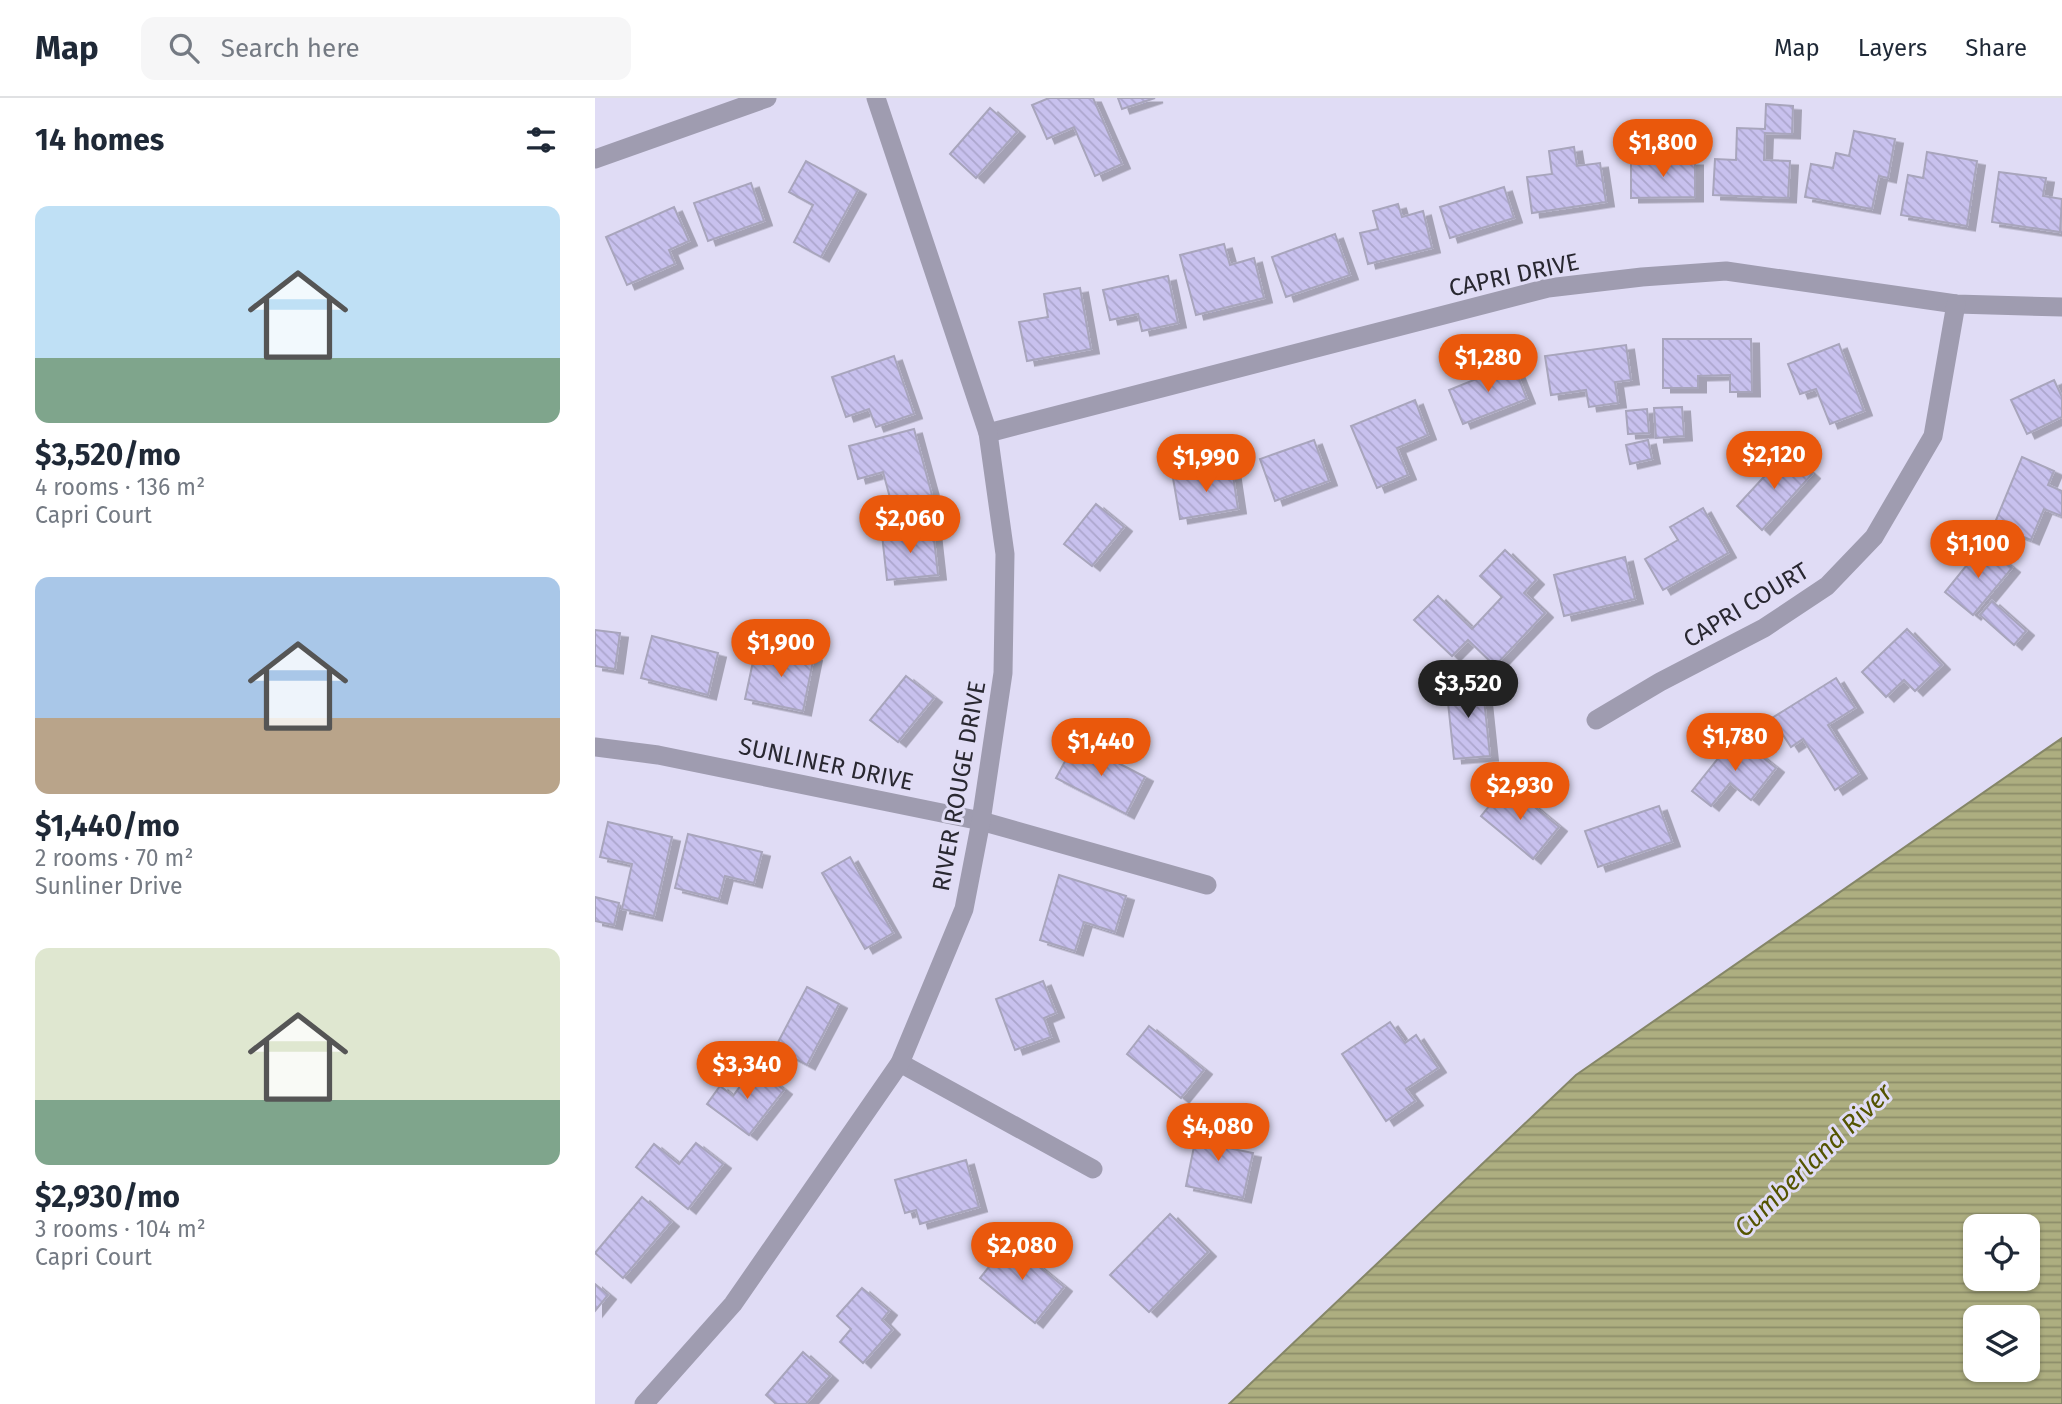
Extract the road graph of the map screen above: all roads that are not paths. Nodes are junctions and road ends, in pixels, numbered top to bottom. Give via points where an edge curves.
1 (767, 98) edge
2 (876, 98) edge
3 (595, 159) edge
4 (1956, 304) junction
5 (2062, 307) edge
6 (988, 433) junction
7 (1596, 720) dead end
8 (595, 747) edge
9 (981, 821) junction
10 (1207, 885) dead end
11 (900, 1063) junction
12 (1093, 1169) dead end
13 (644, 1404) edge

1 - 3 street
2 - 6 street, RIVER ROUGE DRIVE
4 - 5 street, CAPRI DRIVE
4 - 6 street, CAPRI DRIVE via 1726,271 1548,288
4 - 7 street, CAPRI COURT via 1933,436 1874,537 1826,586 1764,628
6 - 9 street, RIVER ROUGE DRIVE via 1005,554 1003,660
8 - 9 street, SUNLINER DRIVE via 658,755
9 - 10 street, SUNLINER DRIVE
9 - 11 street, RIVER ROUGE DRIVE via 964,908
11 - 12 street
11 - 13 street, RIVER ROUGE DRIVE via 733,1304

